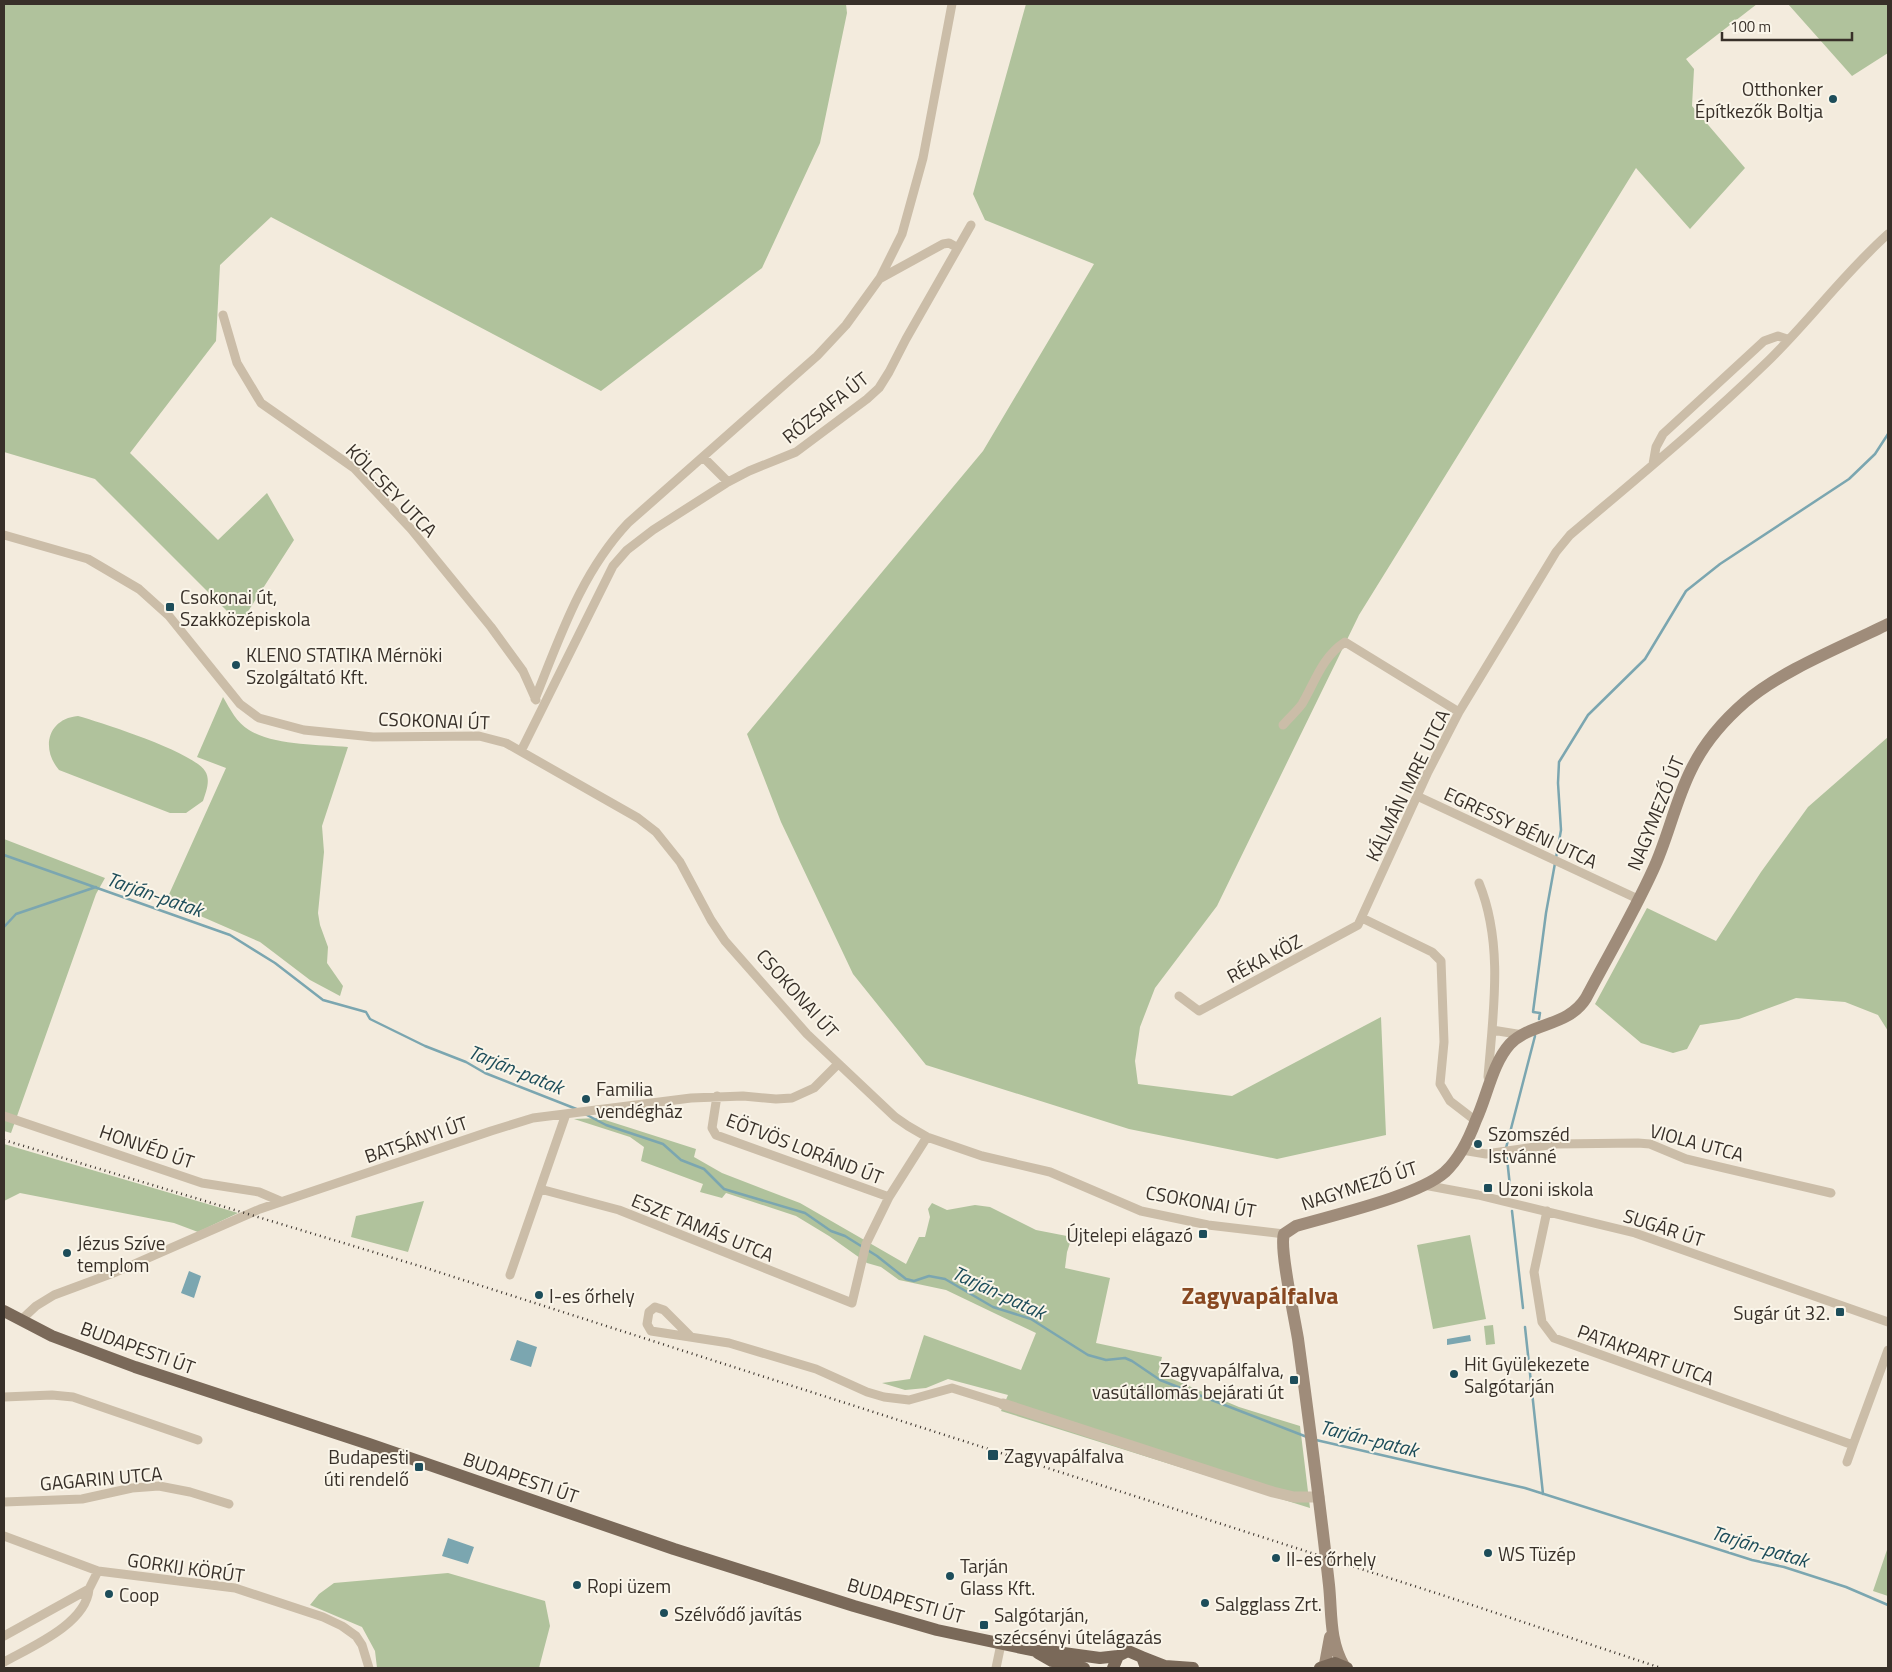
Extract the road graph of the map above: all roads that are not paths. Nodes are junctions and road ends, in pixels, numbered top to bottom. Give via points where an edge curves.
1 (952, 4) edge
2 (971, 225) dead end
3 (1888, 234) edge
4 (958, 248) junction
5 (880, 278) junction
6 (223, 315) dead end
7 (1787, 340) junction
8 (703, 457) junction
9 (1653, 464) junction
10 (728, 482) junction
11 (4, 535) edge
12 (1888, 624) edge
13 (535, 699) junction
14 (543, 709) junction
15 (1459, 712) junction
16 (1283, 725) dead end
17 (521, 751) junction
18 (1417, 796) junction
19 (1479, 883) dead end
20 (1638, 899) junction
21 (1362, 918) junction
22 (1179, 996) dead end
23 (1492, 1030) junction
24 (1523, 1035) junction
25 (838, 1064) junction
26 (1487, 1092) junction
27 (717, 1096) junction
28 (571, 1113) junction
29 (4, 1116) edge
30 (1476, 1120) junction
31 (927, 1138) junction
32 (1462, 1150) junction
33 (1424, 1185) junction
34 (540, 1189) junction
35 (1831, 1193) dead end
36 (889, 1197) junction
37 (280, 1201) junction
38 (1548, 1211) junction
39 (1284, 1234) junction
40 (510, 1275) dead end
41 (4, 1311) edge
42 (21, 1320) junction
43 (1888, 1322) edge
44 (690, 1336) junction
45 (1888, 1350) edge
46 (4, 1397) edge
47 (1003, 1404) joint
48 (198, 1440) dead end
49 (1853, 1445) junction
50 (1847, 1462) dead end
51 (1319, 1497) junction
52 (4, 1502) edge
53 (229, 1504) dead end
54 (4, 1536) edge
55 (98, 1571) junction
56 (89, 1589) junction
57 (1331, 1629) junction
58 (4, 1636) edge
59 (1001, 1644) junction
60 (1036, 1652) junction
61 (4, 1662) edge
62 (1116, 1662) edge
63 (1144, 1663) edge
64 (1322, 1666) edge
65 (1345, 1667) edge
66 (369, 1668) edge
67 (996, 1668) edge
68 (1084, 1668) edge
69 (1193, 1668) edge

1 - 5 street via 923,158 902,234
2 - 4 street, RÓZSAFA ÚT
3 - 7 street, KÁLMÁN IMRE UTCA
4 - 5 street via 943,244
4 - 10 street, RÓZSAFA ÚT via 879,388 796,452 749,470
5 - 8 street via 846,325 817,356
6 - 13 street, KÖLCSEY UTCA via 237,363 261,403 354,468 411,529 491,627 523,671
7 - 9 street, KÁLMÁN IMRE UTCA via 1766,363
7 - 9 street via 1778,336 1764,341 1663,434 1656,447
8 - 10 street
8 - 13 street via 628,524 598,558 580,589
9 - 15 street, KÁLMÁN IMRE UTCA via 1564,542
10 - 14 street, RÓZSAFA ÚT via 653,530 627,550 613,566
11 - 17 street, CSOKONAI ÚT via 88,558 139,588 169,616 240,704 259,718 304,730 373,737 472,736 496,740
12 - 20 main road, NAGYMEZŐ ÚT via 1761,690 1730,718 1702,751 1690,772 1653,871
13 - 14 street
14 - 17 street, RÓZSAFA ÚT
15 - 16 street via 1345,642 1320,667 1301,705
15 - 18 street, KÁLMÁN IMRE UTCA
17 - 25 street, CSOKONAI ÚT via 638,818 656,832 680,862 721,935 807,1034
18 - 20 street, EGRESSY BÉNI UTCA
18 - 21 street, KÁLMÁN IMRE UTCA
19 - 23 street, NAGYMEZŐ ÚT via 1492,934
20 - 24 main road, NAGYMEZŐ ÚT via 1580,1007 1565,1019
21 - 22 street, RÉKA KÖZ via 1358,925 1199,1011
21 - 30 street via 1432,952 1441,961 1444,1042 1440,1084 1444,1095
23 - 24 street
23 - 26 street, NAGYMEZŐ ÚT
24 - 26 main road, NAGYMEZŐ ÚT via 1505,1052
25 - 27 street, BATSÁNYI ÚT via 814,1088 792,1098
25 - 31 street, CSOKONAI ÚT via 895,1117
26 - 30 main road, NAGYMEZŐ ÚT
27 - 28 street, BATSÁNYI ÚT
27 - 36 street, EÖTVÖS LORÁND ÚT via 712,1128 716,1135
28 - 34 street
28 - 37 street, BATSÁNYI ÚT via 533,1118
29 - 37 street, HONVÉD ÚT via 202,1183 259,1192
30 - 32 main road, NAGYMEZŐ ÚT
31 - 36 street
31 - 39 street, CSOKONAI ÚT via 982,1156 1050,1172 1127,1206 1158,1215
32 - 33 main road, NAGYMEZŐ ÚT via 1445,1172
32 - 35 street, VIOLA UTCA via 1486,1154 1556,1144 1650,1144 1686,1159
33 - 38 street, SUGÁR ÚT
33 - 39 main road, NAGYMEZŐ ÚT via 1296,1226
34 - 36 street, ESZE TAMÁS UTCA via 619,1210 852,1303 864,1248
34 - 40 street
37 - 42 street, BATSÁNYI ÚT via 116,1272 54,1295
38 - 43 street, SUGÁR ÚT via 1636,1233
38 - 49 street, PATAKPART UTCA via 1534,1272 1542,1322 1549,1334
39 - 51 main road via 1282,1247
41 - 42 main road, BUDAPESTI ÚT
42 - 59 main road, BUDAPESTI ÚT via 135,1367 674,1549 854,1606
44 - 44 street via 651,1331 647,1324 649,1312 655,1307 664,1310
44 - 47 street via 728,1343 816,1369 884,1397 909,1400 952,1388
45 - 49 street
46 - 48 street via 73,1397
47 - 51 street via 1273,1492 1294,1497
49 - 50 street
51 - 57 main road
52 - 53 street, GAGARIN UTCA via 82,1499 132,1488 159,1486
54 - 55 street, GORKIJ KÖRÚT
55 - 56 street
55 - 66 street, GORKIJ KÖRÚT via 216,1584 323,1616 349,1630 362,1645
56 - 58 street
56 - 61 street via 88,1599 77,1615 55,1633
57 - 64 main road
57 - 65 main road via 1335,1651
59 - 60 main road, BUDAPESTI ÚT
59 - 67 street
60 - 62 main road, BUDAPESTI ÚT
60 - 68 main road, BUDAPESTI ÚT via 1052,1660
62 - 63 main road, BUDAPESTI ÚT via 1128,1652
63 - 69 main road
64 - 65 main road via 1335,1663

